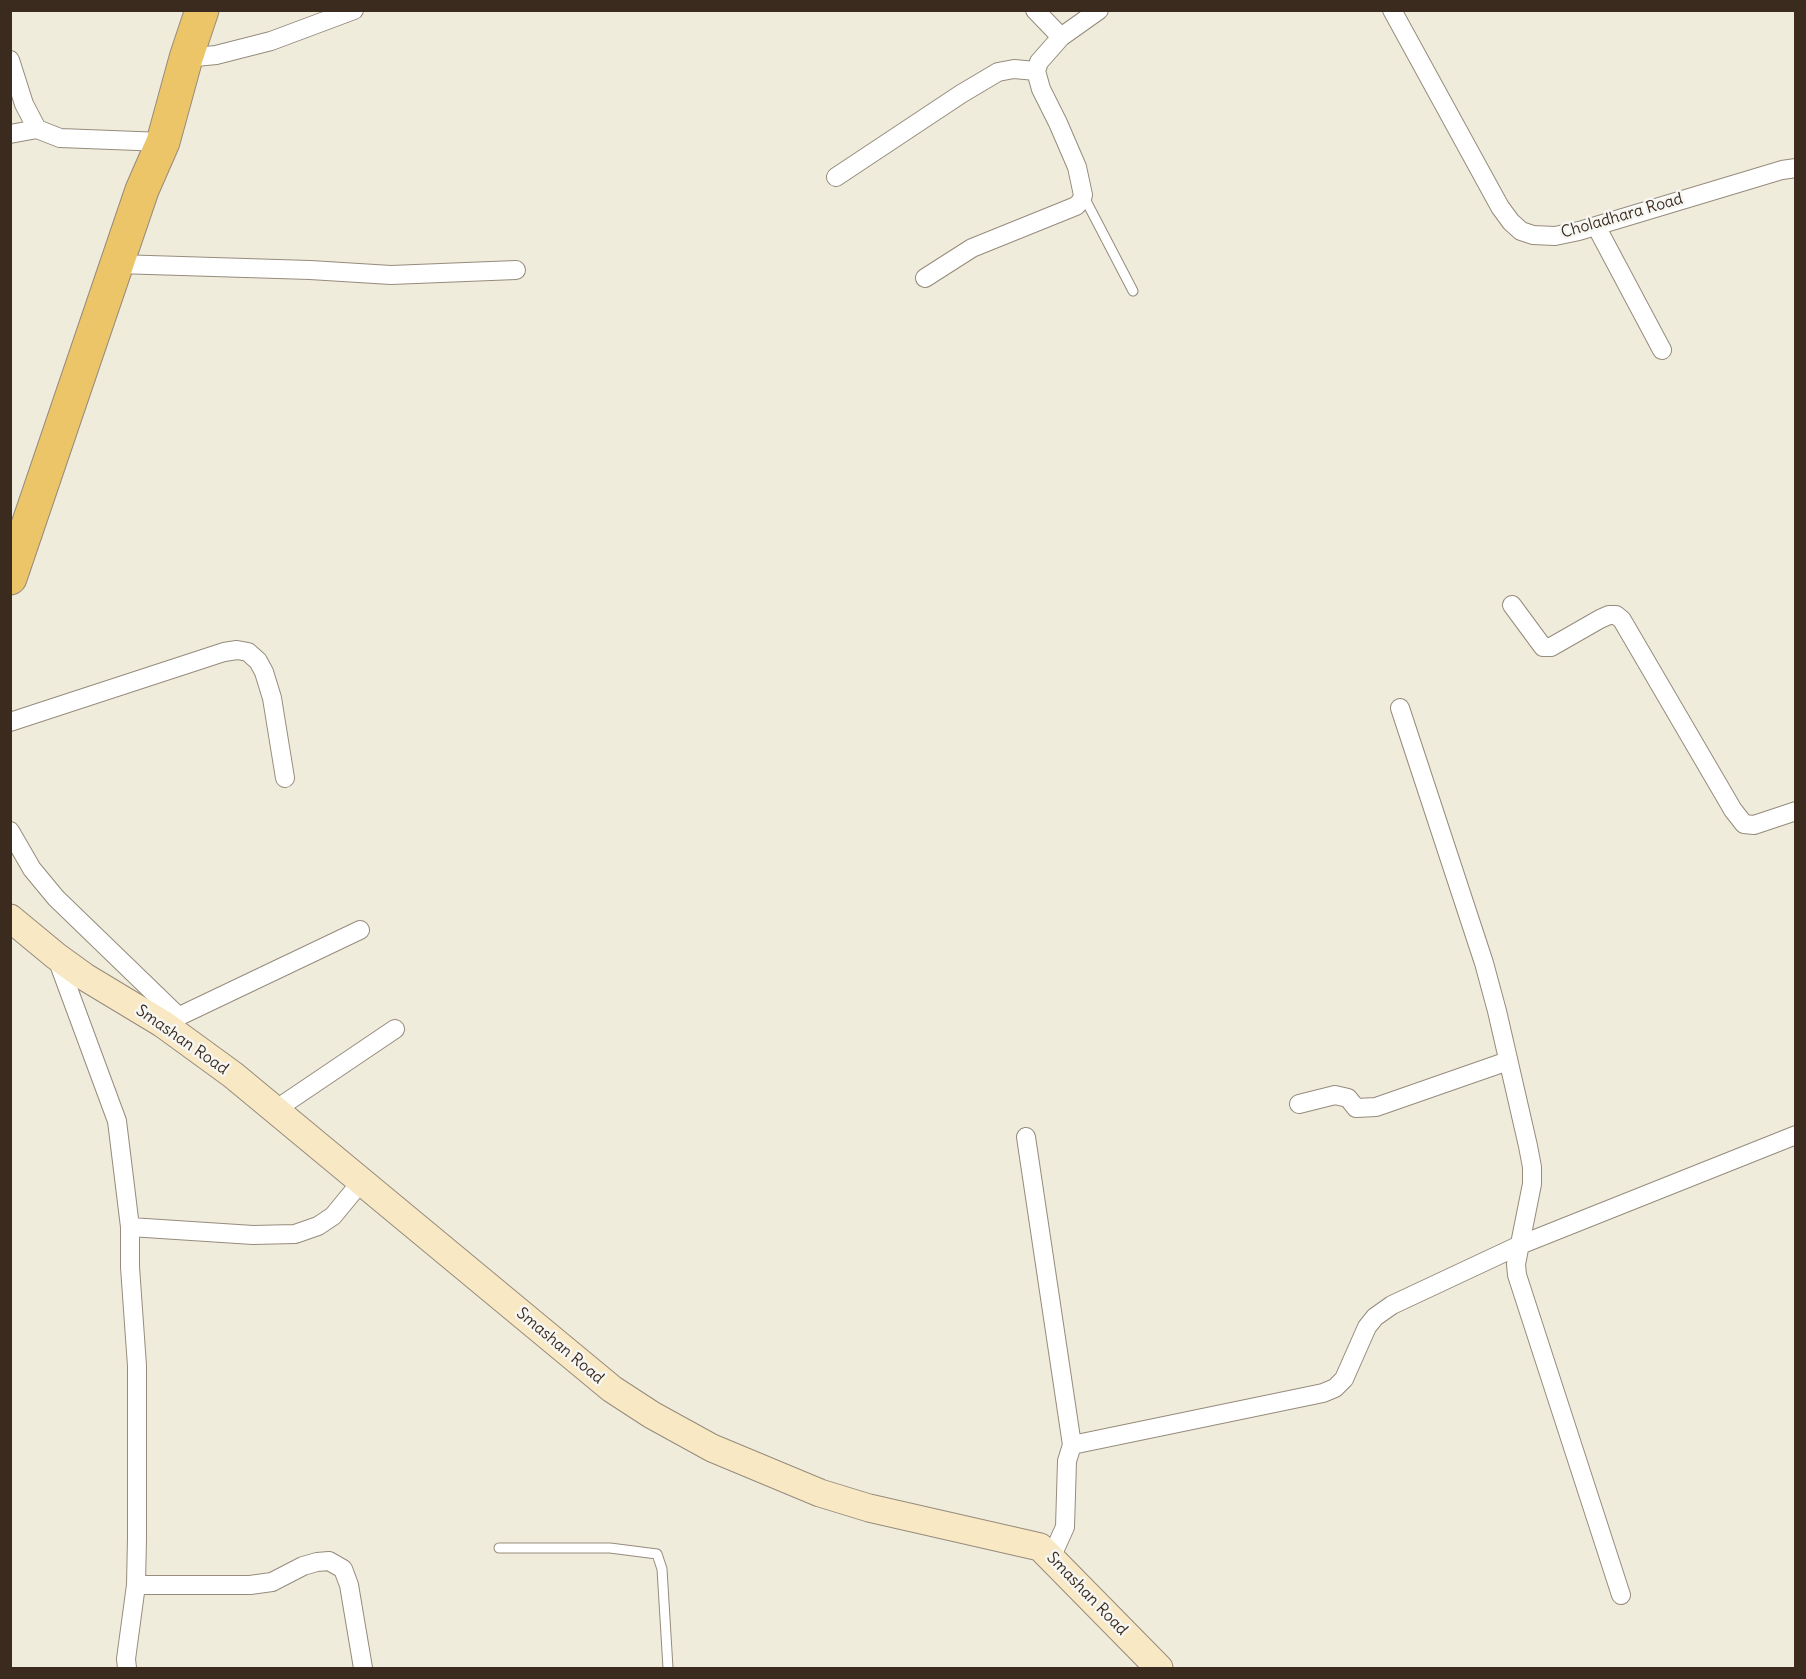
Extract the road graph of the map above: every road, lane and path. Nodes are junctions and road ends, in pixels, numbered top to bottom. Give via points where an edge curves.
1 (202, 10) edge
2 (354, 10) edge
3 (1035, 10) edge
4 (1099, 10) edge
5 (1392, 10) edge
6 (1061, 36) junction
7 (186, 58) junction
8 (10, 60) edge
9 (1036, 71) junction
10 (37, 129) junction
11 (10, 134) edge
12 (163, 142) junction
13 (1796, 168) edge
14 (836, 177) dead end
15 (1083, 195) junction
16 (1596, 226) junction
17 (117, 264) junction
18 (516, 270) dead end
19 (925, 278) dead end
20 (1133, 291) dead end
21 (1662, 350) dead end
22 (10, 578) edge
23 (1512, 605) dead end
24 (1400, 708) dead end
25 (10, 722) edge
26 (285, 778) dead end
27 (1796, 811) edge
28 (10, 831) edge
29 (10, 918) edge
30 (360, 930) dead end
31 (56, 956) junction
32 (171, 1021) junction
33 (395, 1029) dead end
34 (1508, 1061) junction
35 (1299, 1104) dead end
36 (275, 1110) junction
37 (1796, 1135) edge
38 (1026, 1137) dead end
39 (362, 1182) junction
40 (130, 1227) junction
41 (1520, 1245) junction
42 (1072, 1445) junction
43 (499, 1548) dead end
44 (1051, 1558) junction
45 (136, 1585) junction
46 (1621, 1595) dead end
47 (127, 1668) edge
48 (363, 1668) edge
49 (668, 1668) edge
50 (1159, 1668) edge

1 - 7 highway
2 - 7 street via 271,41
3 - 6 street
4 - 6 street
5 - 16 street, Choladhara Road via 1511,222 1533,235 1555,236
6 - 9 street
7 - 12 highway
8 - 10 street
9 - 14 street via 998,72
9 - 15 street via 1077,167
10 - 11 street
10 - 12 street via 60,138
12 - 17 highway via 141,190
13 - 16 street, Choladhara Road
15 - 19 street via 1076,206 972,248
15 - 20 lane
16 - 21 street
17 - 18 street via 391,275
17 - 22 highway
23 - 27 street via 1543,647 1551,647 1600,619 1616,615 1744,824 1754,825
24 - 34 street via 1484,963
25 - 26 street via 224,652 248,652 264,672 272,698
28 - 32 street via 32,869 56,898
29 - 31 street, Smashan Road
30 - 32 street
31 - 32 street, Smashan Road via 85,977
31 - 40 street via 117,1121
32 - 36 street, Smashan Road
33 - 36 street
34 - 35 street via 1376,1107 1356,1108 1348,1098 1335,1095
34 - 41 street via 1532,1167
36 - 39 street, Smashan Road
37 - 41 street
38 - 42 street
39 - 40 street via 333,1216 295,1234
39 - 44 street, Smashan Road via 612,1389 712,1448 820,1493 1040,1547
40 - 45 street via 137,1376
41 - 42 street via 1392,1305 1375,1317 1344,1379 1335,1388
41 - 46 street via 1517,1275
42 - 44 street via 1066,1461 1065,1527
43 - 49 lane via 610,1548 657,1554 662,1569
44 - 50 street, Smashan Road
45 - 47 street
45 - 48 street via 261,1584 303,1566 329,1561 343,1569 349,1585

